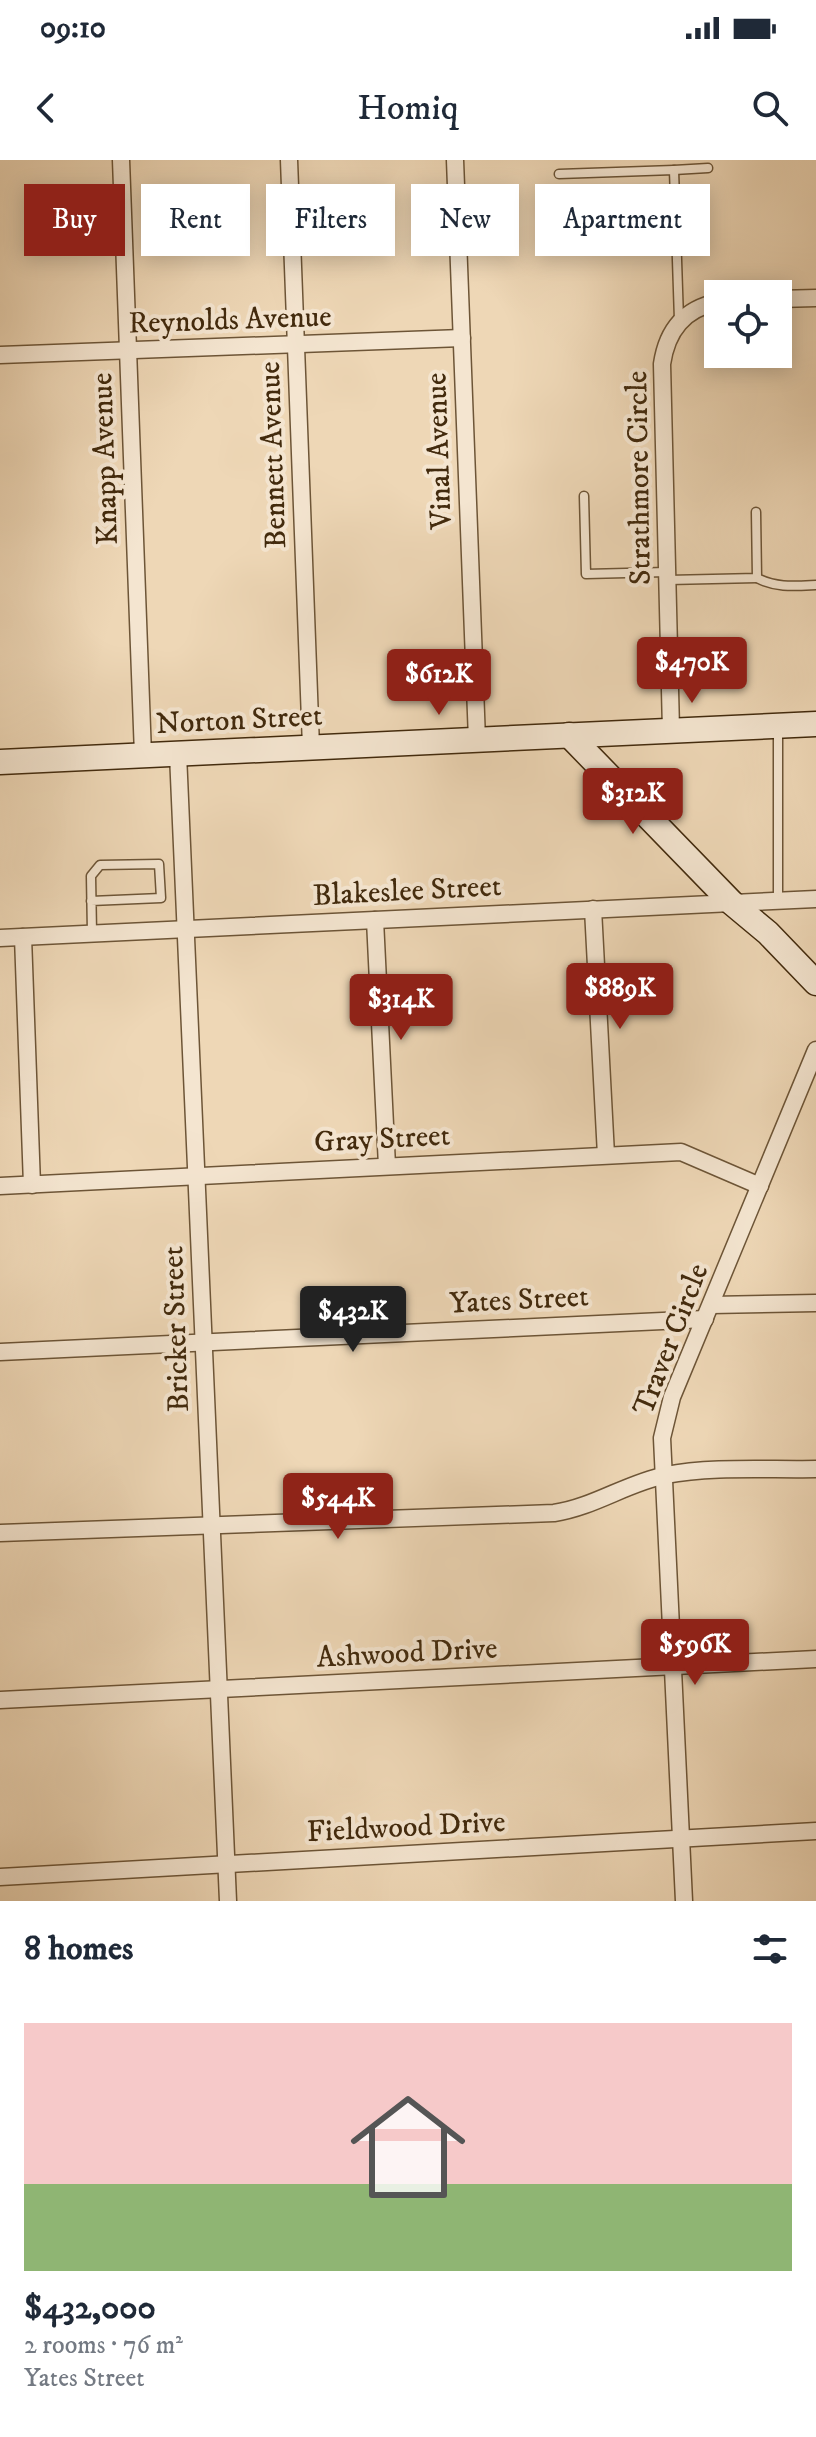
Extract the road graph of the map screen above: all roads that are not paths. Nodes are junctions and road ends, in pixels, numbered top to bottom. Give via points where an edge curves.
1 (121, 160) edge
2 (289, 160) edge
3 (455, 160) edge
4 (708, 168) dead end
5 (674, 170) junction
6 (559, 174) dead end
7 (816, 298) edge
8 (792, 299) edge
9 (704, 307) edge
10 (679, 321) junction
11 (462, 338) junction
12 (296, 344) junction
13 (128, 351) junction
14 (0, 355) edge
15 (584, 496) dead end
16 (756, 512) dead end
17 (668, 576) junction
18 (757, 578) junction
19 (816, 585) edge
20 (816, 724) edge
21 (778, 725) junction
22 (671, 730) junction
23 (569, 735) junction
24 (477, 740) junction
25 (311, 747) junction
26 (178, 754) junction
27 (143, 755) junction
28 (0, 762) edge
29 (816, 899) edge
30 (778, 900) junction
31 (91, 901) junction
32 (732, 903) junction
33 (593, 909) junction
34 (375, 920) junction
35 (185, 929) junction
36 (92, 934) junction
37 (23, 937) junction
38 (0, 938) edge
39 (816, 983) edge
40 (816, 1050) edge
41 (606, 1155) junction
42 (387, 1166) junction
43 (196, 1177) junction
44 (32, 1185) junction
45 (0, 1186) edge
46 (760, 1186) junction
47 (816, 1303) edge
48 (708, 1312) junction
49 (203, 1341) junction
50 (0, 1352) edge
51 (816, 1469) edge
52 (663, 1476) junction
53 (211, 1526) junction
54 (0, 1533) edge
55 (816, 1659) edge
56 (674, 1666) junction
57 (218, 1689) junction
58 (0, 1700) edge
59 (816, 1831) edge
60 (681, 1838) junction
61 (226, 1864) junction
62 (0, 1877) edge
63 (228, 1901) edge
64 (684, 1901) edge

1 - 13 street, Knapp Avenue
2 - 12 street, Bennett Avenue
3 - 11 street, Vinal Avenue
4 - 5 lane
5 - 6 lane
5 - 10 lane
7 - 8 street
9 - 10 street
10 - 17 street, Strathmore Circle via 662,364
11 - 12 street, Reynolds Avenue
11 - 24 street, Vinal Avenue
12 - 13 street, Reynolds Avenue
12 - 25 street, Bennett Avenue
13 - 14 street, Reynolds Avenue
13 - 27 street, Knapp Avenue
15 - 17 lane via 586,574
16 - 18 lane
17 - 18 lane
17 - 22 street, Strathmore Circle
18 - 19 lane via 778,586
20 - 21 main road, Norton Street
21 - 22 main road, Norton Street
21 - 30 lane
22 - 23 main road, Norton Street
23 - 24 main road, Norton Street
23 - 32 main road
24 - 25 main road, Norton Street
25 - 26 main road, Norton Street
26 - 27 main road, Norton Street
26 - 35 street, Bricker Street
27 - 28 main road, Norton Street
29 - 30 street, Blakeslee Street
30 - 32 street, Blakeslee Street
31 - 31 lane via 91,876 100,865 159,864 161,898
31 - 36 lane
32 - 33 street, Blakeslee Street
32 - 39 main road
33 - 34 street, Blakeslee Street
33 - 41 street
34 - 35 street, Blakeslee Street
34 - 42 street
35 - 36 street, Blakeslee Street
35 - 43 street, Bricker Street
36 - 37 street, Blakeslee Street
37 - 38 street, Blakeslee Street
37 - 44 street
40 - 46 street, Traver Circle
41 - 42 street, Gray Street
41 - 46 street, Gray Street via 681,1152
42 - 43 street, Gray Street
43 - 44 street, Gray Street
43 - 49 street, Bricker Street
44 - 45 street, Gray Street
46 - 48 street, Traver Circle
47 - 48 street, Yates Street
48 - 49 street, Yates Street
48 - 52 street, Traver Circle via 666,1417
49 - 50 street, Yates Street
49 - 53 street, Bricker Street
51 - 52 street
52 - 53 street via 554,1513
52 - 56 street, Traver Circle
53 - 54 street
53 - 57 street, Bricker Street
55 - 56 street, Ashwood Drive
56 - 57 street, Ashwood Drive
56 - 60 street, Traver Circle
57 - 58 street, Ashwood Drive
57 - 61 street, Bricker Street
59 - 60 street, Fieldwood Drive
60 - 61 street, Fieldwood Drive
60 - 64 street, Traver Circle
61 - 62 street, Fieldwood Drive
61 - 63 street, Bricker Street

